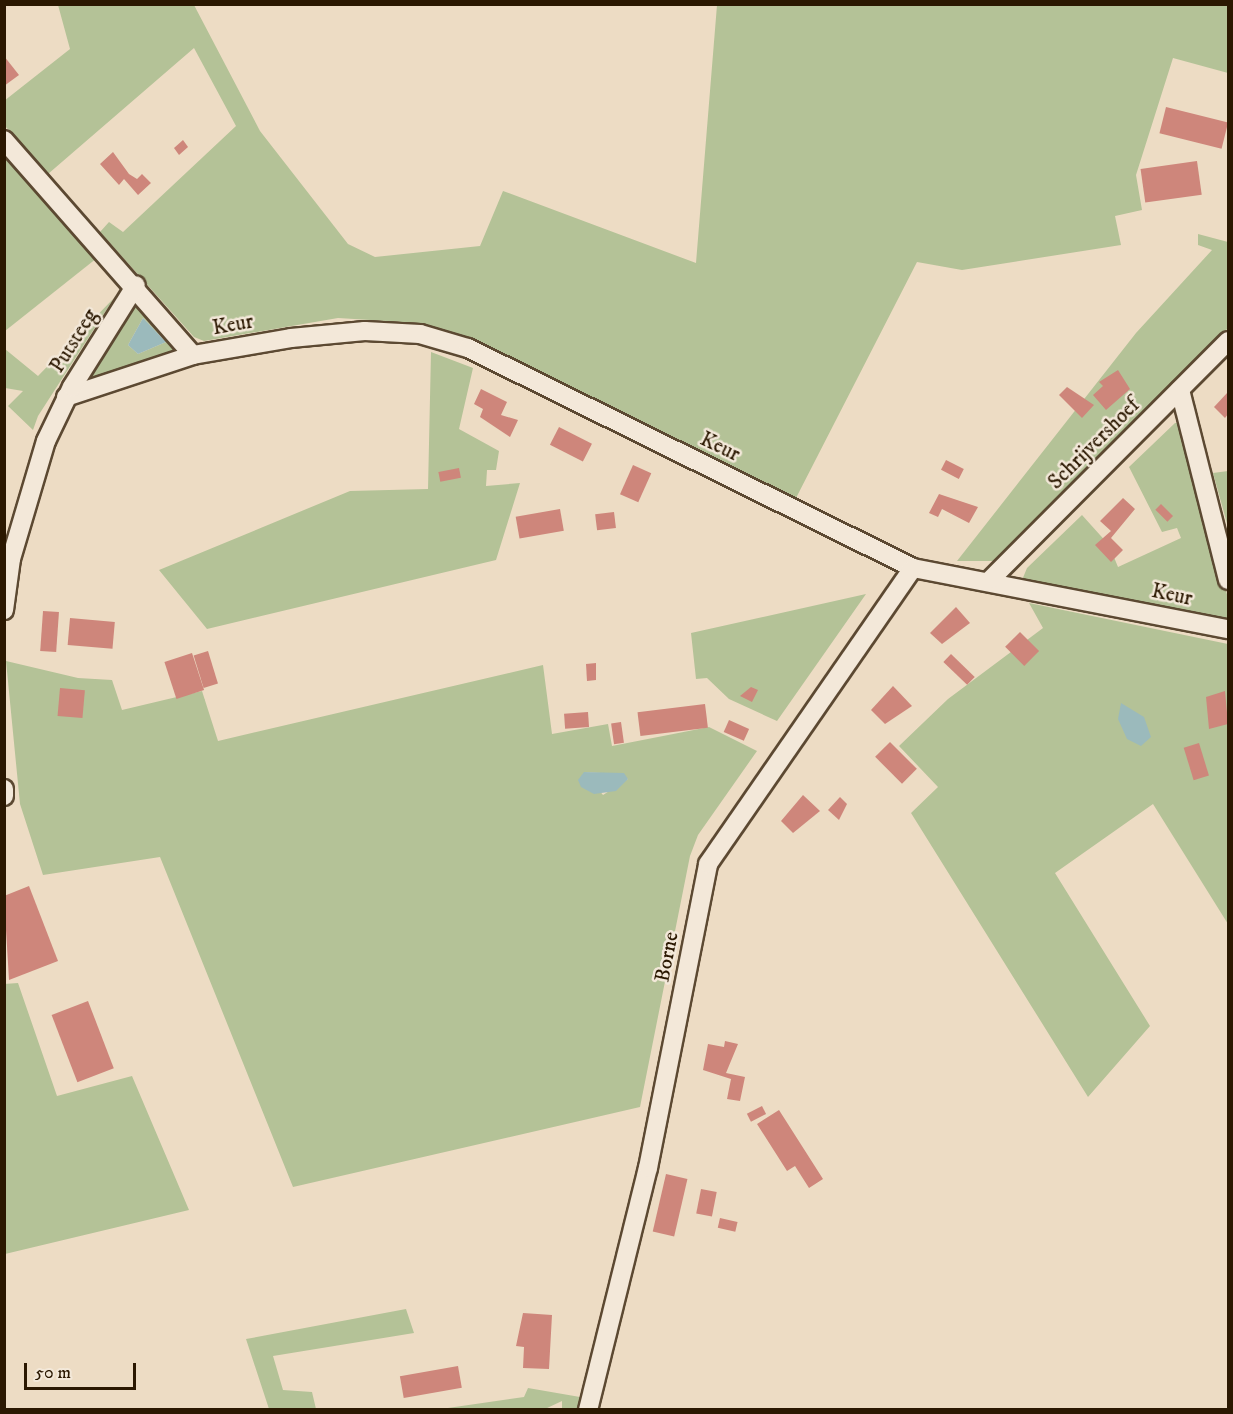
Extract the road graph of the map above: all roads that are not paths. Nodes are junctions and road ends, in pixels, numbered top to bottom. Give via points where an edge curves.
1 (4, 140) edge
2 (136, 285) junction
3 (1228, 341) edge
4 (193, 355) junction
5 (1180, 390) junction
6 (66, 397) junction
7 (913, 568) junction
8 (991, 579) junction
9 (1228, 580) edge
10 (4, 610) edge
11 (1228, 629) edge
12 (4, 789) edge
13 (4, 796) edge
14 (588, 1410) edge

1 - 2 street
2 - 4 street, Keur
2 - 6 street, Putsteeg
3 - 5 street, Schrijvershoef
4 - 6 street, Keur
4 - 7 street, Keur via 365,331 420,334 468,348
5 - 8 street, Schrijvershoef
5 - 9 street
6 - 10 street, Putsteeg via 46,441 11,559
7 - 8 street, Keur
7 - 14 street, Borne via 708,864 648,1168
8 - 11 street, Keur
12 - 13 street

